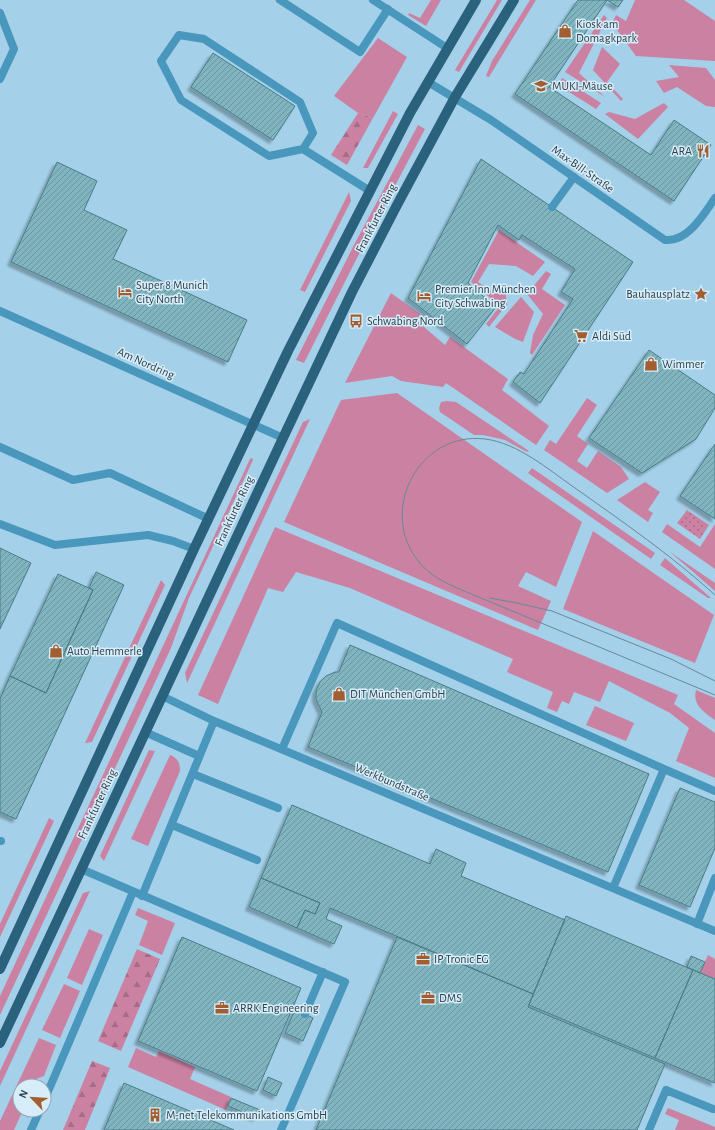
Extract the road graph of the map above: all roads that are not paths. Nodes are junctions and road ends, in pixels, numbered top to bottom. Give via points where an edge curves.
1 (280, 0) edge
2 (373, 0) edge
3 (476, 0) edge
4 (514, 0) edge
5 (388, 9) junction
6 (0, 13) edge
7 (447, 48) junction
8 (0, 79) edge
9 (428, 82) junction
10 (455, 97) junction
11 (303, 149) junction
12 (574, 177) junction
13 (370, 191) junction
14 (715, 198) edge
15 (552, 207) dead end
16 (0, 311) edge
17 (253, 424) junction
18 (283, 438) junction
19 (0, 447) edge
20 (209, 519) junction
21 (0, 524) edge
22 (194, 549) junction
23 (162, 696) junction
24 (214, 721) junction
25 (145, 732) junction
26 (282, 749) junction
27 (199, 756) junction
28 (664, 769) junction
29 (192, 774) junction
30 (715, 790) edge
31 (278, 808) dead end
32 (172, 825) junction
33 (257, 860) dead end
34 (81, 869) junction
35 (715, 878) edge
36 (614, 888) junction
37 (133, 892) junction
38 (142, 896) junction
39 (696, 924) junction
40 (715, 932) edge
41 (0, 969) edge
42 (323, 972) junction
43 (305, 1014) dead end
44 (0, 1043) edge
45 (52, 1082) edge
46 (713, 1109) dead end
47 (36, 1118) edge
48 (31, 1130) edge
49 (281, 1130) edge
50 (648, 1130) edge

1 - 5 street via 360,52
2 - 5 street
3 - 7 main road, Frankfurter Ring
4 - 10 main road, Frankfurter Ring
5 - 7 street
6 - 8 street via 14,49
7 - 9 main road, Frankfurter Ring
9 - 10 street, Max-Bill-Straße
9 - 13 main road, Frankfurter Ring
10 - 12 street, Max-Bill-Straße
10 - 18 main road, Frankfurter Ring via 352,292
11 - 11 street via 269,156 181,100 161,61 179,35 204,39 300,102 313,133
11 - 13 street
12 - 14 street, Max-Bill-Straße via 665,240 676,239 690,230
12 - 15 street
13 - 17 main road, Frankfurter Ring
16 - 17 street, Am Nordring
17 - 18 street, Am Nordring
17 - 20 main road, Frankfurter Ring
18 - 23 main road, Frankfurter Ring
19 - 20 street via 73,480 110,473
20 - 22 main road, Frankfurter Ring
21 - 22 street via 55,545 148,535
22 - 41 main road, Frankfurter Ring
23 - 24 street, Werkbundstraße
23 - 25 main road, Frankfurter Ring
24 - 26 street, Werkbundstraße
24 - 27 street
25 - 27 street
25 - 34 main road, Frankfurter Ring
26 - 28 street via 336,623
26 - 36 street, Werkbundstraße
27 - 29 street
28 - 30 street
28 - 36 street
29 - 31 street
29 - 32 street
32 - 33 street
32 - 38 street
34 - 37 street
34 - 44 main road, Frankfurter Ring
35 - 39 street
36 - 39 street, Werkbundstraße
37 - 38 street
37 - 45 street
38 - 42 street
39 - 40 street, Werkbundstraße
42 - 43 street
42 - 49 street via 345,982
46 - 50 street via 666,1090
47 - 48 street

